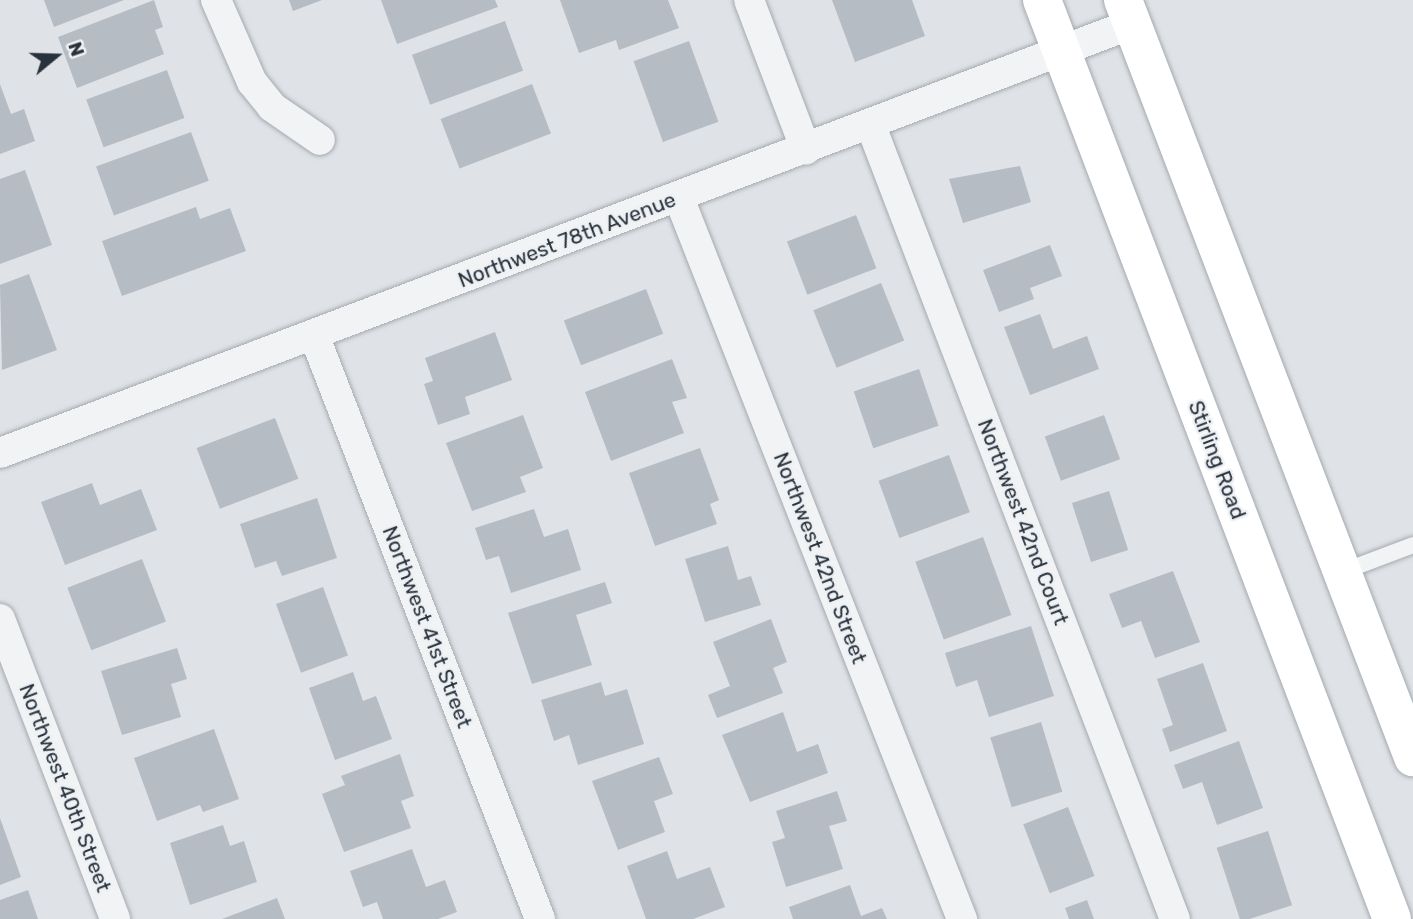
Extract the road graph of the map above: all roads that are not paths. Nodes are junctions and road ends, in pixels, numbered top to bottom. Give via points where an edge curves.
1 (216, 0) edge
2 (749, 0) edge
3 (1042, 0) edge
4 (1128, 12) edge
5 (1060, 50) junction
6 (871, 126) junction
7 (320, 140) dead end
8 (806, 150) junction
9 (679, 198) junction
10 (314, 335) junction
11 (0, 453) edge
12 (1413, 545) edge
13 (1342, 572) junction
14 (0, 619) edge
15 (1413, 757) edge
16 (115, 919) edge
17 (540, 919) edge
18 (962, 919) edge
19 (1175, 919) edge
20 (1392, 919) edge

1 - 7 street via 252,82 272,107
2 - 8 street
3 - 5 main road, Stirling Road
4 - 5 street, Northwest 78th Avenue
4 - 13 main road
5 - 6 street, Northwest 78th Avenue
5 - 20 main road, Stirling Road
6 - 8 street, Northwest 78th Avenue
6 - 19 street, Northwest 42nd Court
8 - 9 street, Northwest 78th Avenue
9 - 10 street, Northwest 78th Avenue
9 - 18 street, Northwest 42nd Street
10 - 11 street, Northwest 78th Avenue
10 - 17 street, Northwest 41st Street
12 - 13 lane
13 - 15 main road
14 - 16 street, Northwest 40th Street

